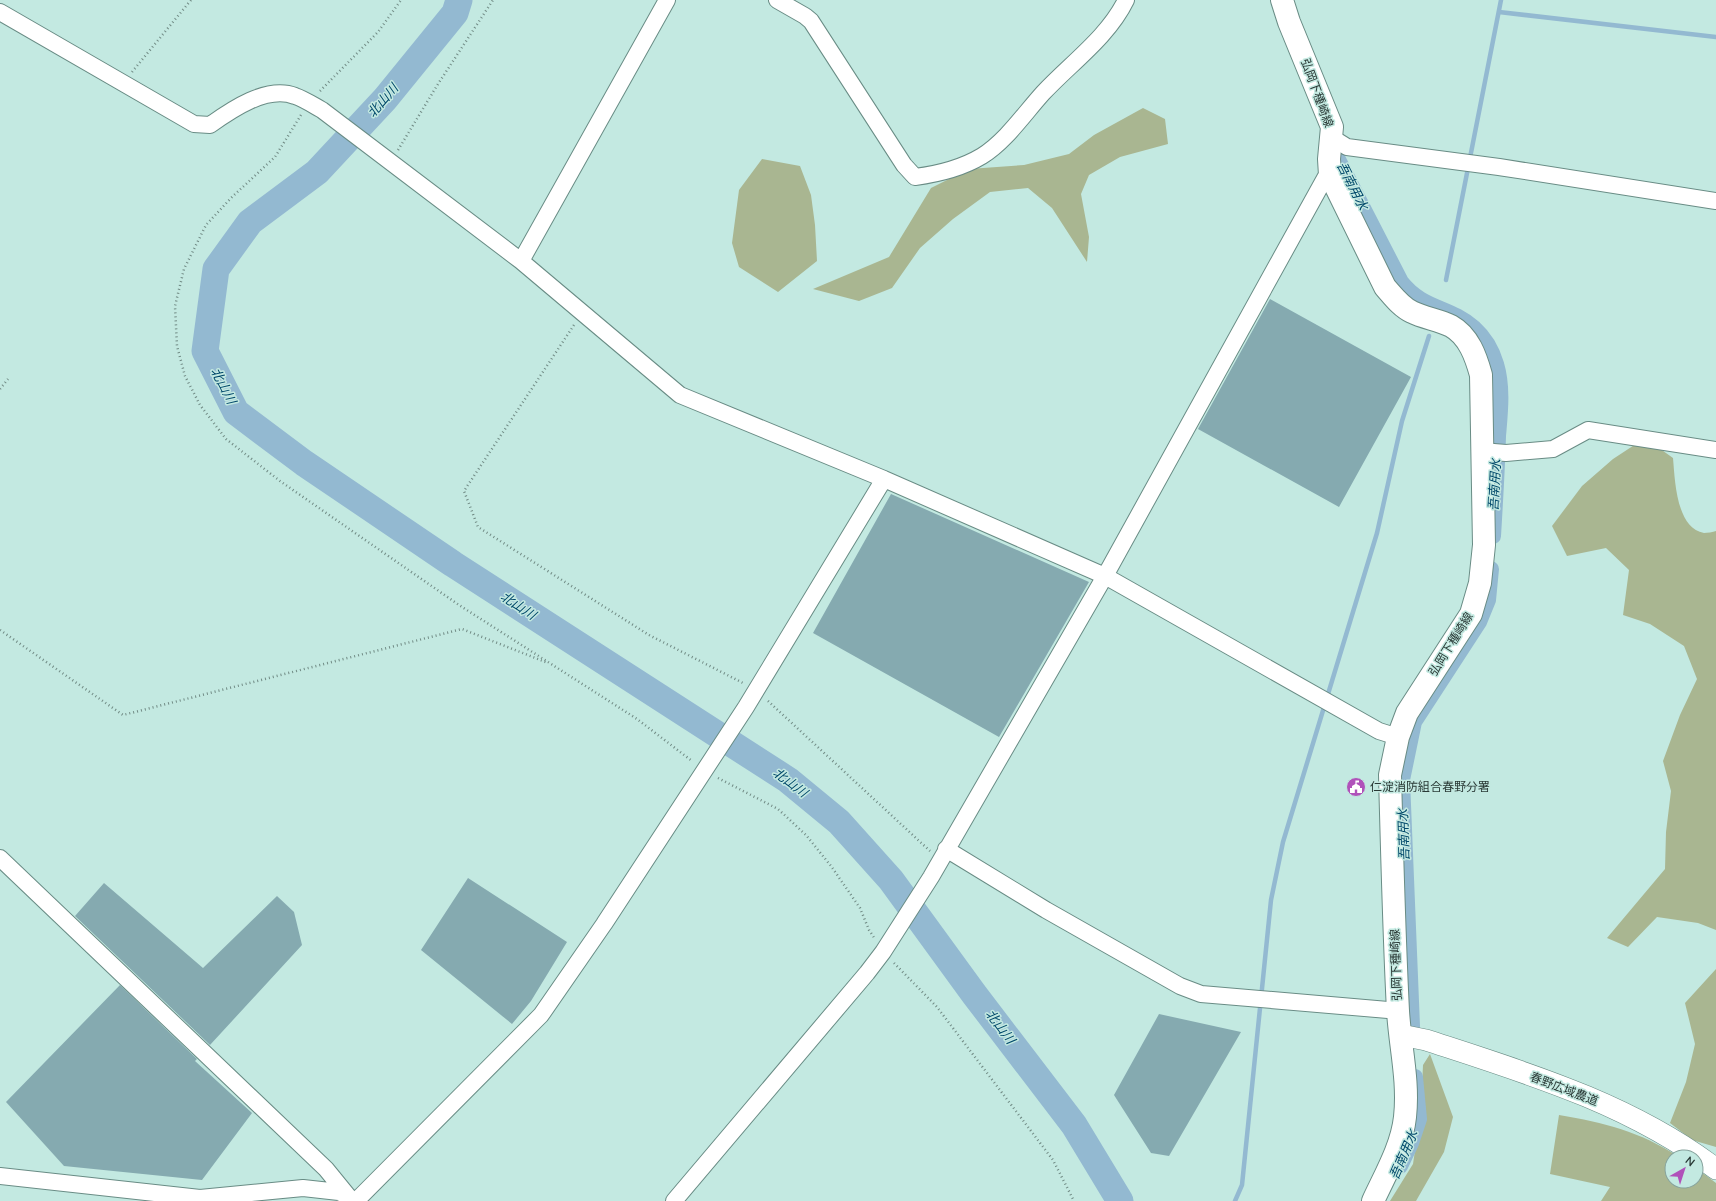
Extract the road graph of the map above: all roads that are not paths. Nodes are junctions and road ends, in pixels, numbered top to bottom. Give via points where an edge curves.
1 (667, 0) edge
2 (777, 0) edge
3 (1126, 0) edge
4 (1282, 0) edge
5 (0, 12) edge
6 (1330, 153) junction
7 (1716, 201) edge
8 (522, 261) junction
9 (1716, 450) edge
10 (1484, 452) junction
11 (884, 479) junction
12 (1104, 576) junction
13 (1398, 738) junction
14 (943, 855) junction
15 (0, 858) edge
16 (1398, 1010) junction
17 (1401, 1035) junction
18 (1716, 1169) edge
19 (0, 1176) edge
20 (288, 1195) edge
21 (354, 1199) edge
22 (674, 1201) edge
23 (1373, 1201) edge

1 - 8 street
2 - 3 street via 811,21 904,165 915,177 957,168 982,156 1002,139 1113,22
4 - 6 main road, 弘岡下種崎線 via 1332,127
5 - 8 street via 194,124 210,126 231,110 272,93 294,95 315,106
6 - 7 street via 1347,147 1499,167
6 - 10 main road, 弘岡下種崎線 via 1386,287 1411,312 1452,327 1476,354 1481,375
6 - 12 street via 1325,178
8 - 11 street via 680,395
9 - 10 street via 1588,430 1552,449
10 - 13 main road, 弘岡下種崎線 via 1484,545 1480,583 1473,608 1454,642 1407,713
11 - 12 street
11 - 21 street via 746,707 604,924 541,1015
12 - 13 street via 1379,732
12 - 14 street
13 - 16 main road, 弘岡下種崎線 via 1390,775
14 - 16 street via 1180,986 1202,994
14 - 22 street via 883,952
15 - 21 street via 326,1169
16 - 17 main road, 弘岡下種崎線
17 - 18 street, 春野広域農道 via 1426,1040 1581,1094 1646,1124
17 - 23 main road, 弘岡下種崎線 via 1405,1116 1398,1144
19 - 20 street via 200,1198
20 - 21 street via 303,1188 339,1192

